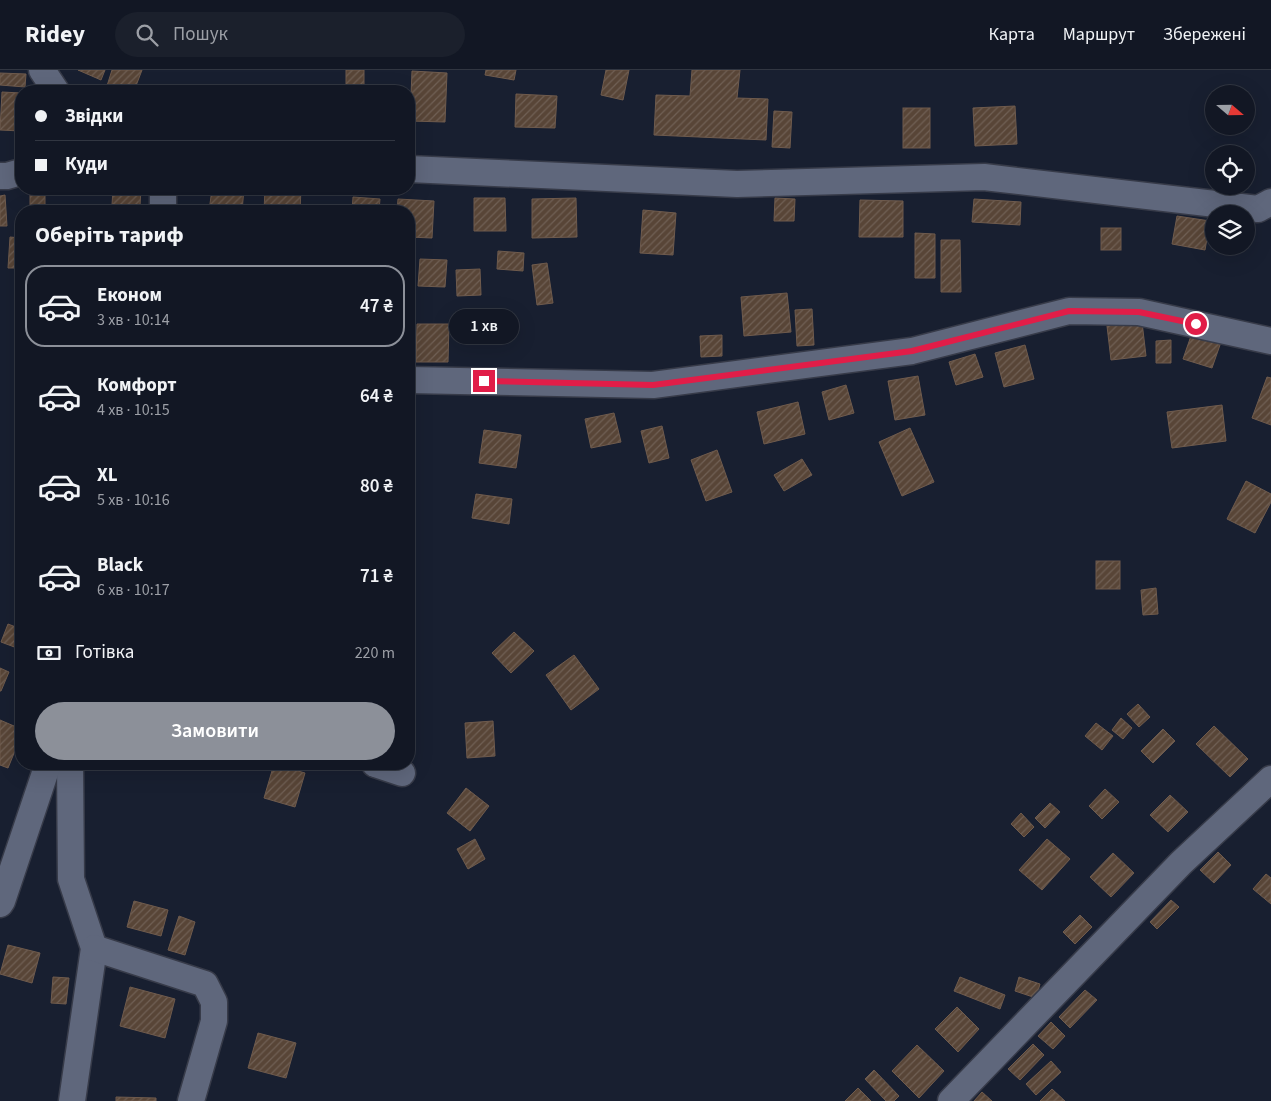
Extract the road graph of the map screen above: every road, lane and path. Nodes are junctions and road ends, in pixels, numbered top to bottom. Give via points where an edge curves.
1 (42, 70) edge
2 (52, 85) edge
3 (415, 169) edge
4 (15, 173) edge
5 (0, 176) edge
6 (1271, 202) edge
7 (1271, 340) edge
8 (415, 380) edge
9 (46, 770) edge
10 (70, 770) edge
11 (393, 770) edge
12 (402, 773) dead end
13 (1271, 779) edge
14 (0, 904) edge
15 (94, 948) junction
16 (72, 1101) edge
17 (191, 1101) edge
18 (951, 1101) edge

1 - 2 street
3 - 6 street via 737,184 984,177 1258,209
4 - 5 street
7 - 8 street via 1139,312 1069,311 912,351 653,385
9 - 14 street
10 - 15 street via 71,879
11 - 12 street
13 - 18 street via 1181,863
15 - 16 street
15 - 17 street via 205,984 214,1002 214,1021

